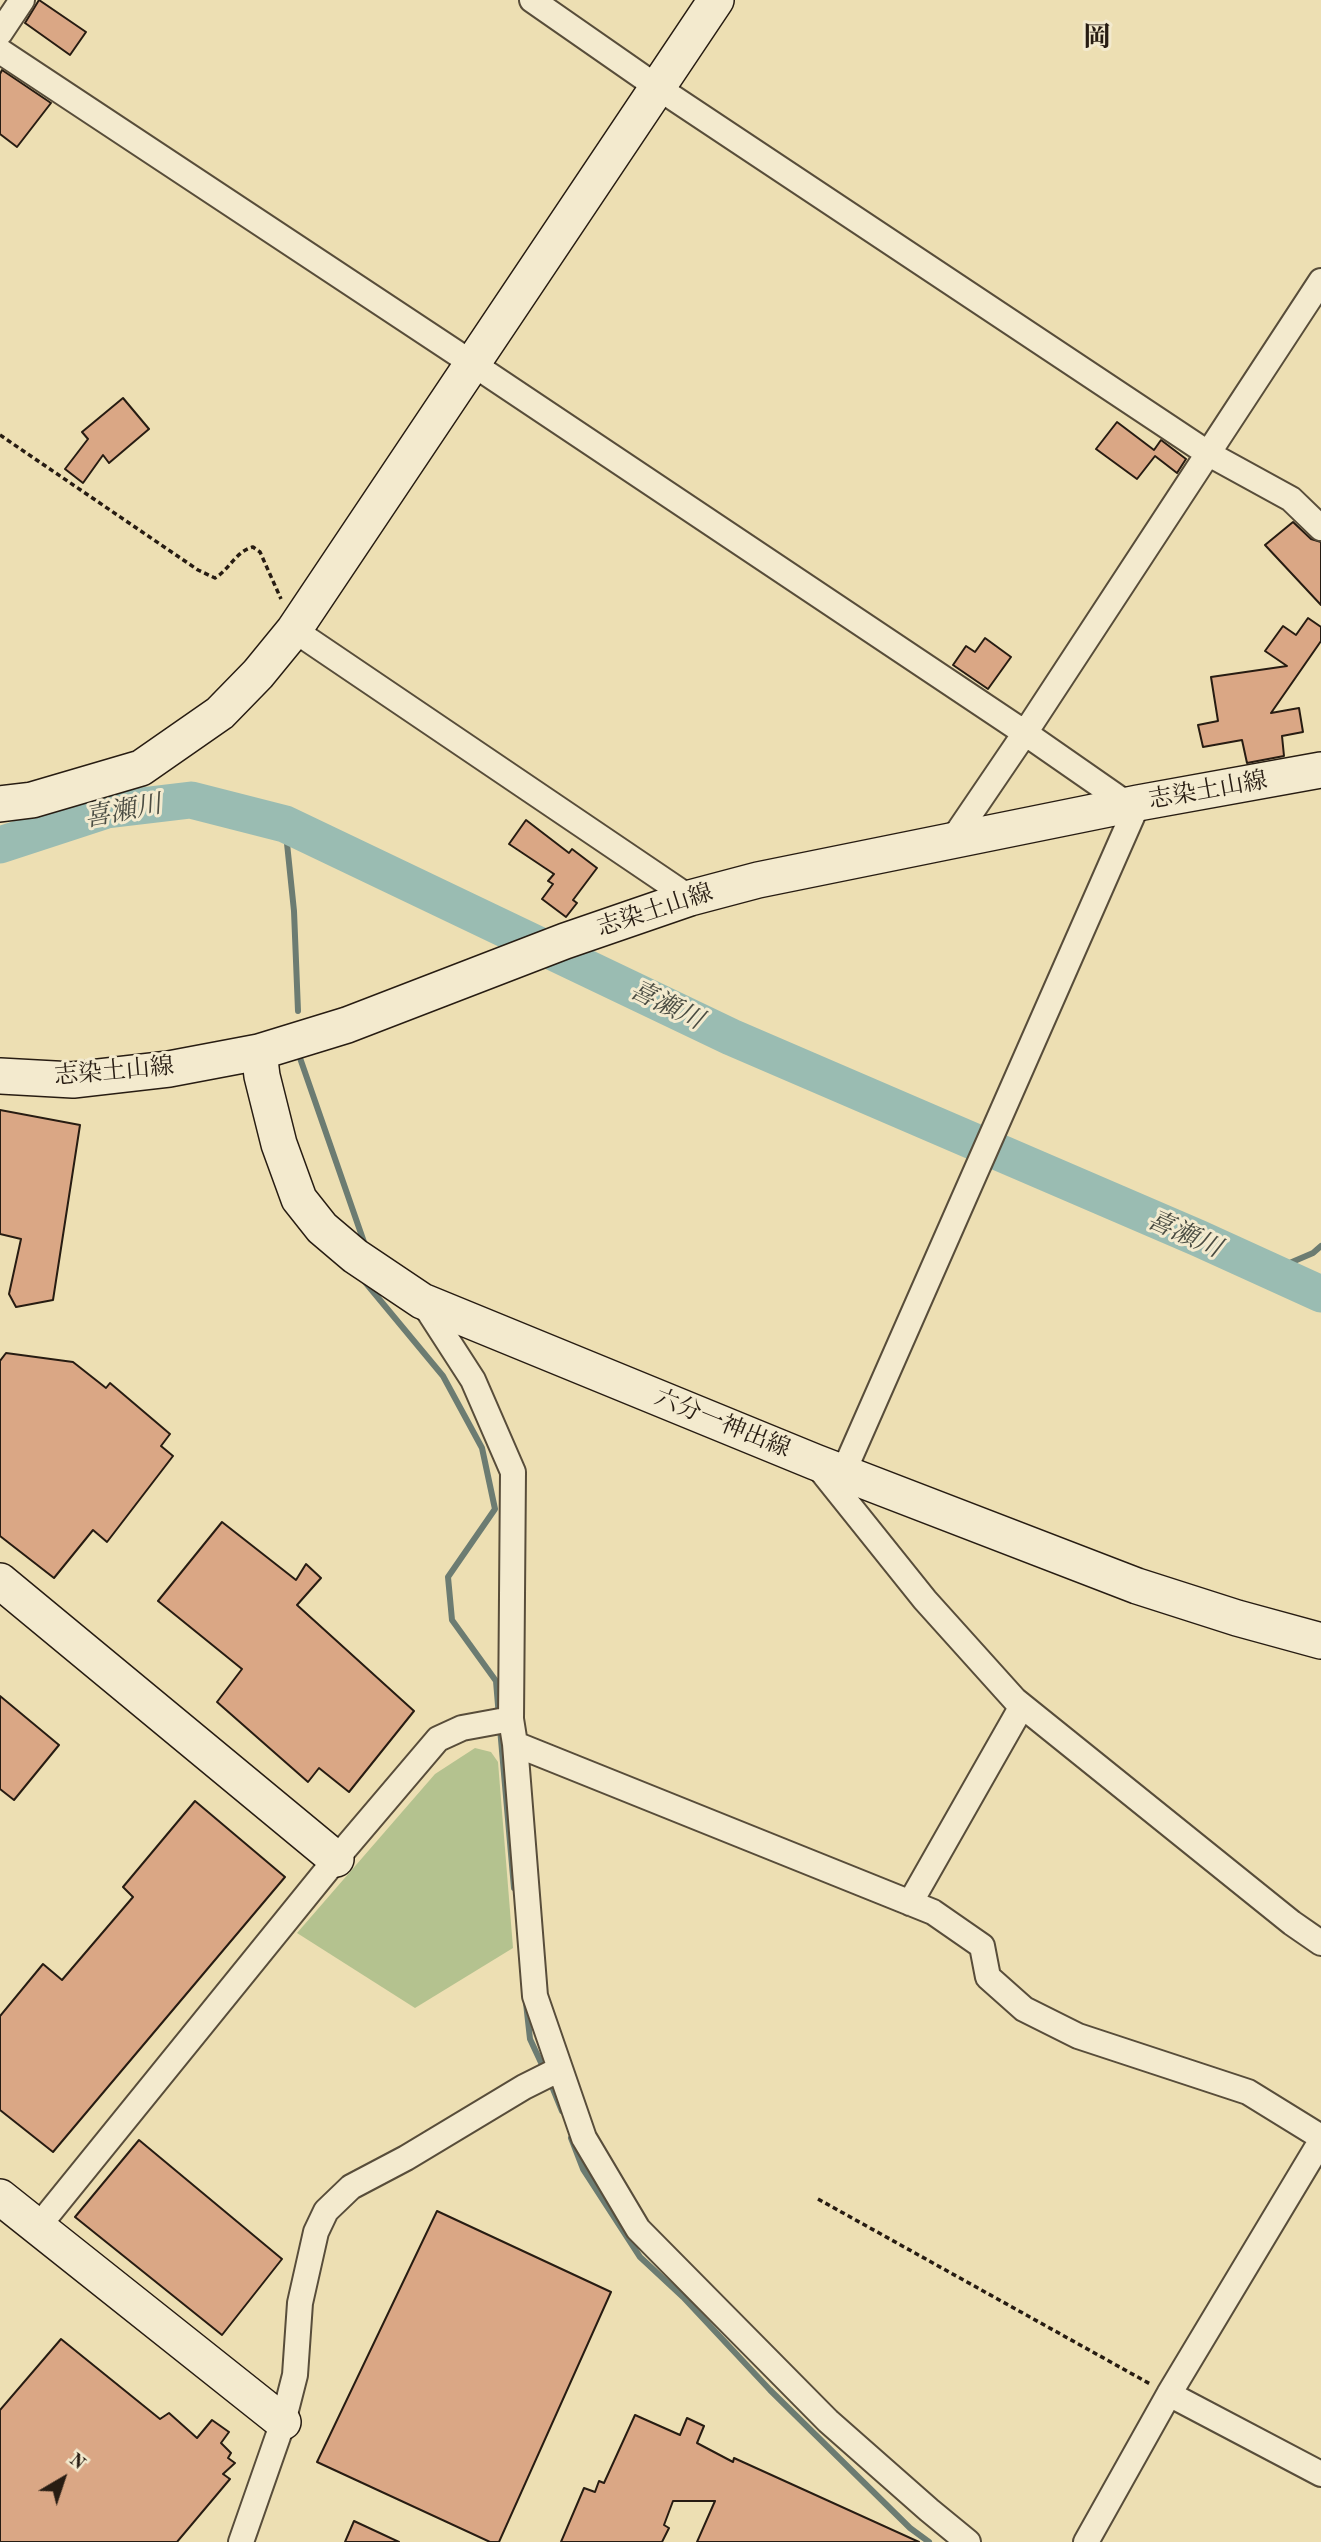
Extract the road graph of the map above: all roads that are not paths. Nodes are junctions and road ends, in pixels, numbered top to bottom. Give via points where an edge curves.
1 (22, 0) edge
2 (531, 0) edge
3 (716, 0) edge
4 (0, 33) edge
5 (0, 51) edge
6 (657, 87) junction
7 (1321, 281) edge
8 (473, 364) junction
9 (1209, 454) junction
10 (1321, 528) edge
11 (294, 630) junction
12 (1025, 733) junction
13 (1321, 770) edge
14 (0, 804) edge
15 (1134, 805) junction
16 (951, 842) junction
17 (690, 898) junction
18 (259, 1052) junction
19 (0, 1076) edge
20 (422, 1301) junction
21 (829, 1467) junction
22 (0, 1581) edge
23 (1321, 1641) edge
24 (1022, 1706) junction
25 (511, 1719) junction
26 (515, 1744) junction
27 (336, 1859) junction
28 (910, 1903) junction
29 (1321, 1942) edge
30 (560, 2069) junction
31 (1321, 2139) edge
32 (0, 2197) edge
33 (37, 2228) junction
34 (1169, 2394) junction
35 (283, 2423) junction
36 (1321, 2474) edge
37 (241, 2542) edge
38 (968, 2542) edge
39 (1086, 2542) edge

1 - 4 street
2 - 6 street
3 - 6 main road
5 - 8 street
6 - 8 main road
6 - 9 street
7 - 9 street
8 - 11 main road
8 - 12 street
9 - 10 street via 1291,499
9 - 12 street
11 - 14 main road via 220,713 141,768 32,800
11 - 17 street
12 - 15 street
12 - 16 street
13 - 15 main road, 志染土山線
15 - 16 main road, 志染土山線
15 - 21 street via 977,1168
16 - 17 main road, 志染土山線
17 - 18 main road, 志染土山線 via 520,957 347,1025
18 - 19 main road, 志染土山線 via 73,1080
18 - 20 main road, 六分一神出線 via 279,1144 299,1199 322,1228
20 - 21 main road, 六分一神出線
20 - 25 street via 473,1380 513,1472
21 - 23 main road, 六分一神出線 via 1137,1586
21 - 24 street via 925,1600
22 - 27 main road
24 - 28 street
24 - 29 street via 1281,1915
25 - 26 street
25 - 27 street via 462,1728 438,1739
26 - 28 street
26 - 30 street via 535,1996
27 - 33 street
28 - 31 street via 933,1912 982,1946 988,1977 1024,2009 1079,2036 1248,2092
30 - 35 street via 351,2187 326,2211 316,2232 300,2303 295,2375
30 - 38 street via 584,2138 638,2229 828,2421
31 - 34 street
32 - 33 main road
33 - 35 main road
34 - 36 street
34 - 39 street
35 - 37 street

